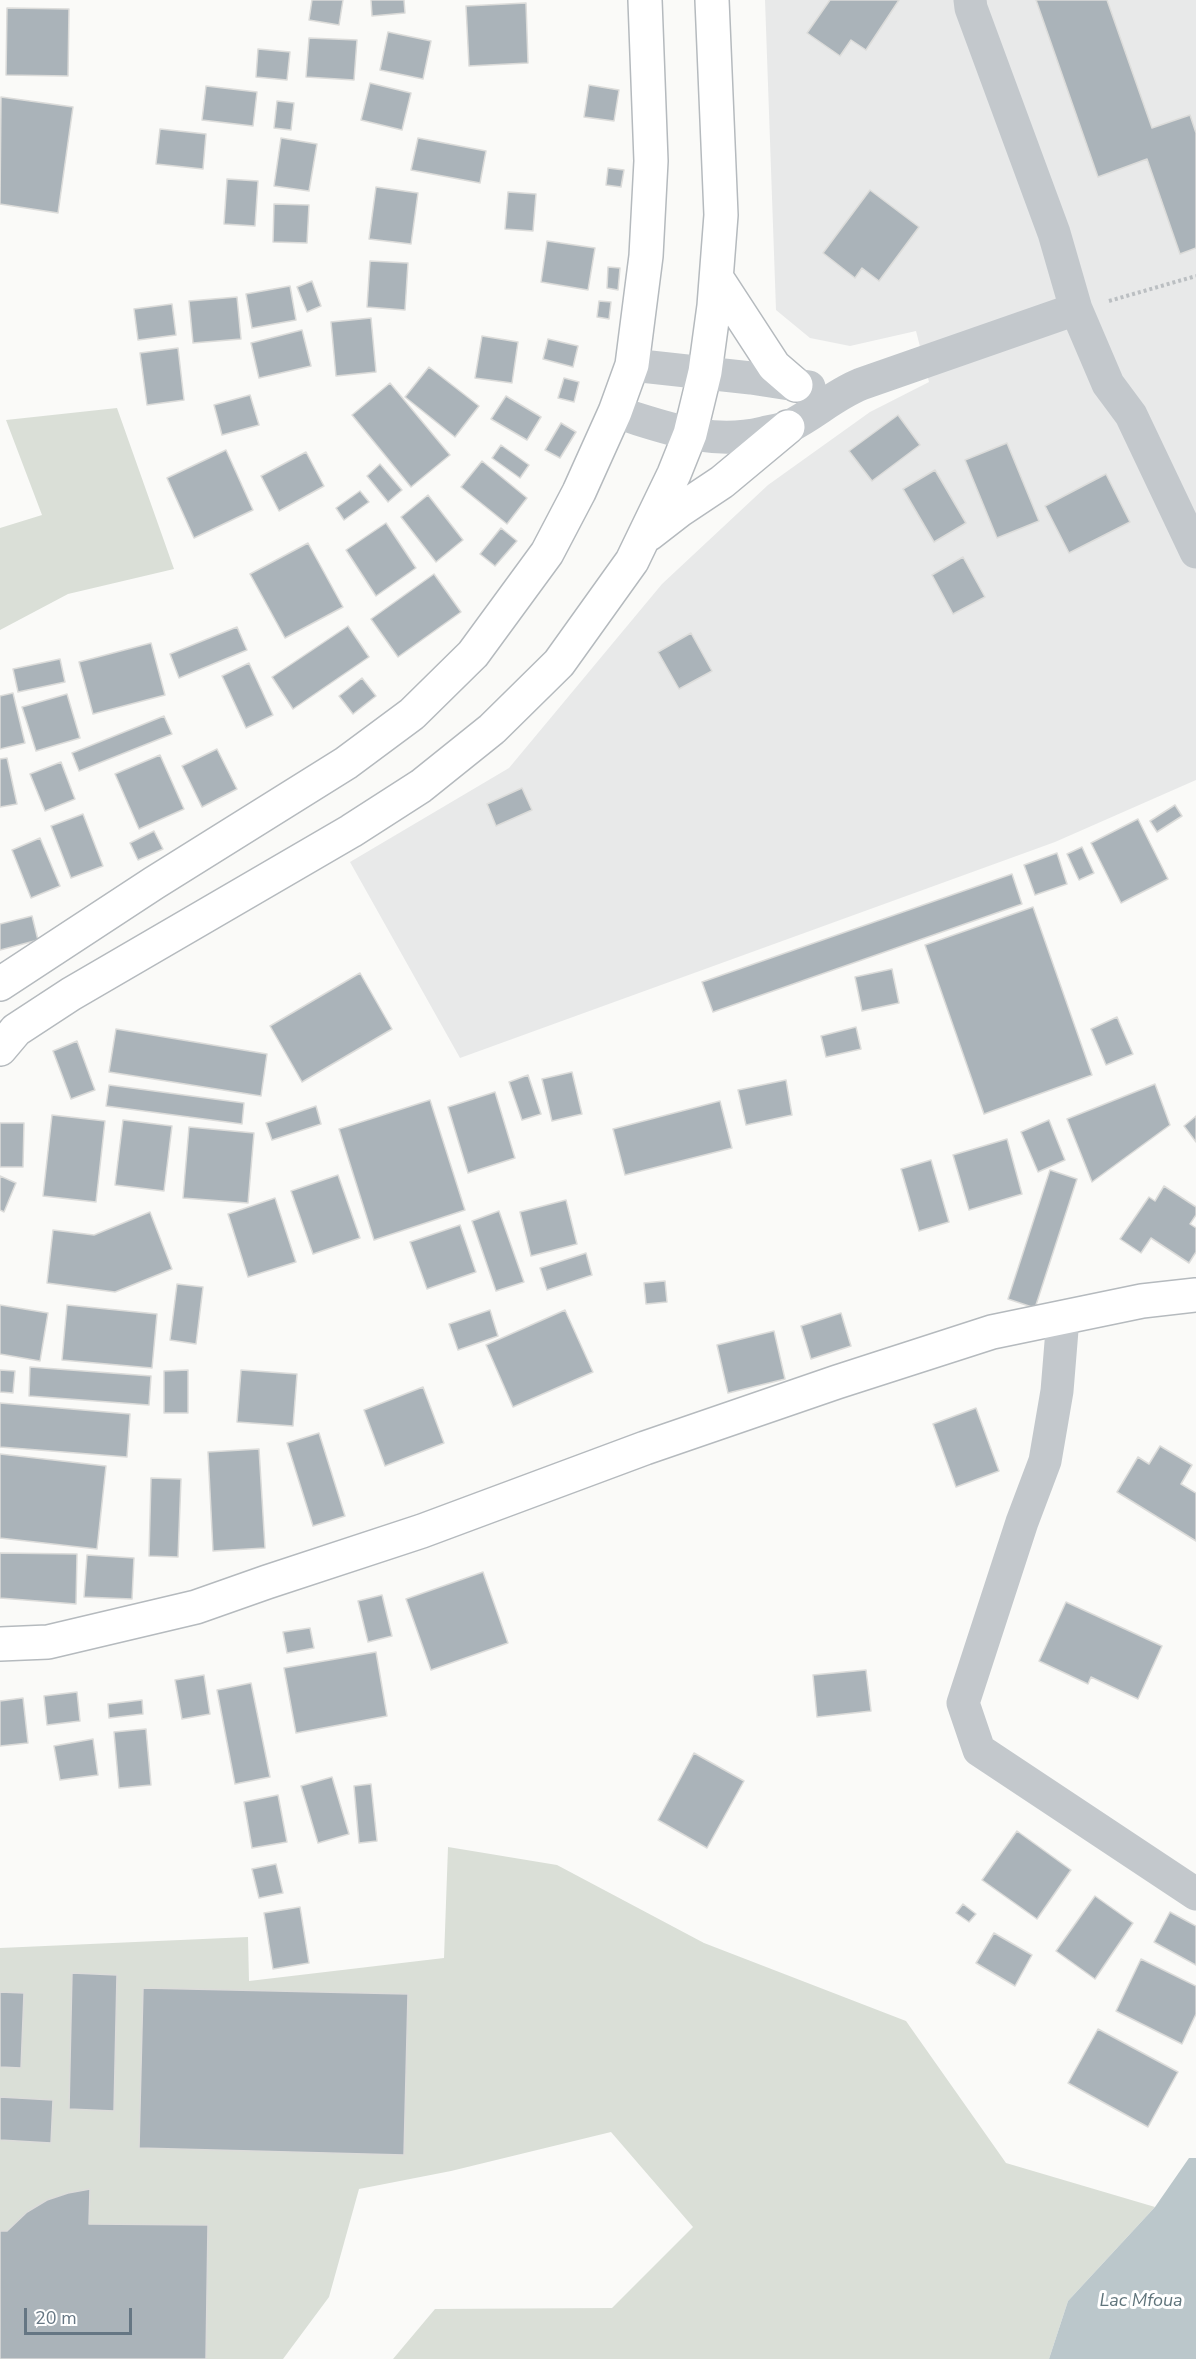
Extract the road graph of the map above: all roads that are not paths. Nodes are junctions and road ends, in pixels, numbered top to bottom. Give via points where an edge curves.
1 (645, 0) edge
2 (712, 0) edge
3 (970, 0) edge
4 (718, 280) junction
5 (1076, 309) junction
6 (632, 365) junction
7 (705, 372) junction
8 (795, 385) junction
9 (842, 392) junction
10 (615, 412) junction
11 (788, 428) junction
12 (690, 434) junction
13 (643, 539) junction
14 (1196, 552) edge
15 (0, 984) edge
16 (0, 1049) edge
17 (1196, 1295) edge
18 (1063, 1318) junction
19 (0, 1644) edge
20 (1196, 1894) edge

1 - 6 main road via 651,161 646,256
2 - 4 main road via 721,215
3 - 5 street via 1054,233
4 - 7 main road
4 - 8 main road via 756,342
5 - 9 street
5 - 14 street via 1108,384 1131,415
6 - 7 street
6 - 10 main road
7 - 8 street
7 - 12 main road
8 - 9 street
9 - 11 street
10 - 12 street
10 - 15 main road via 547,553 473,654 412,714 346,763
11 - 12 street via 723,439
11 - 13 main road
12 - 13 main road
13 - 16 main road via 632,561 560,663 492,729 421,786 71,994 16,1030
17 - 18 main road via 1143,1301
18 - 19 main road via 992,1332 837,1382 196,1607 48,1642
18 - 20 street via 1057,1391 1045,1461 963,1703 979,1750

